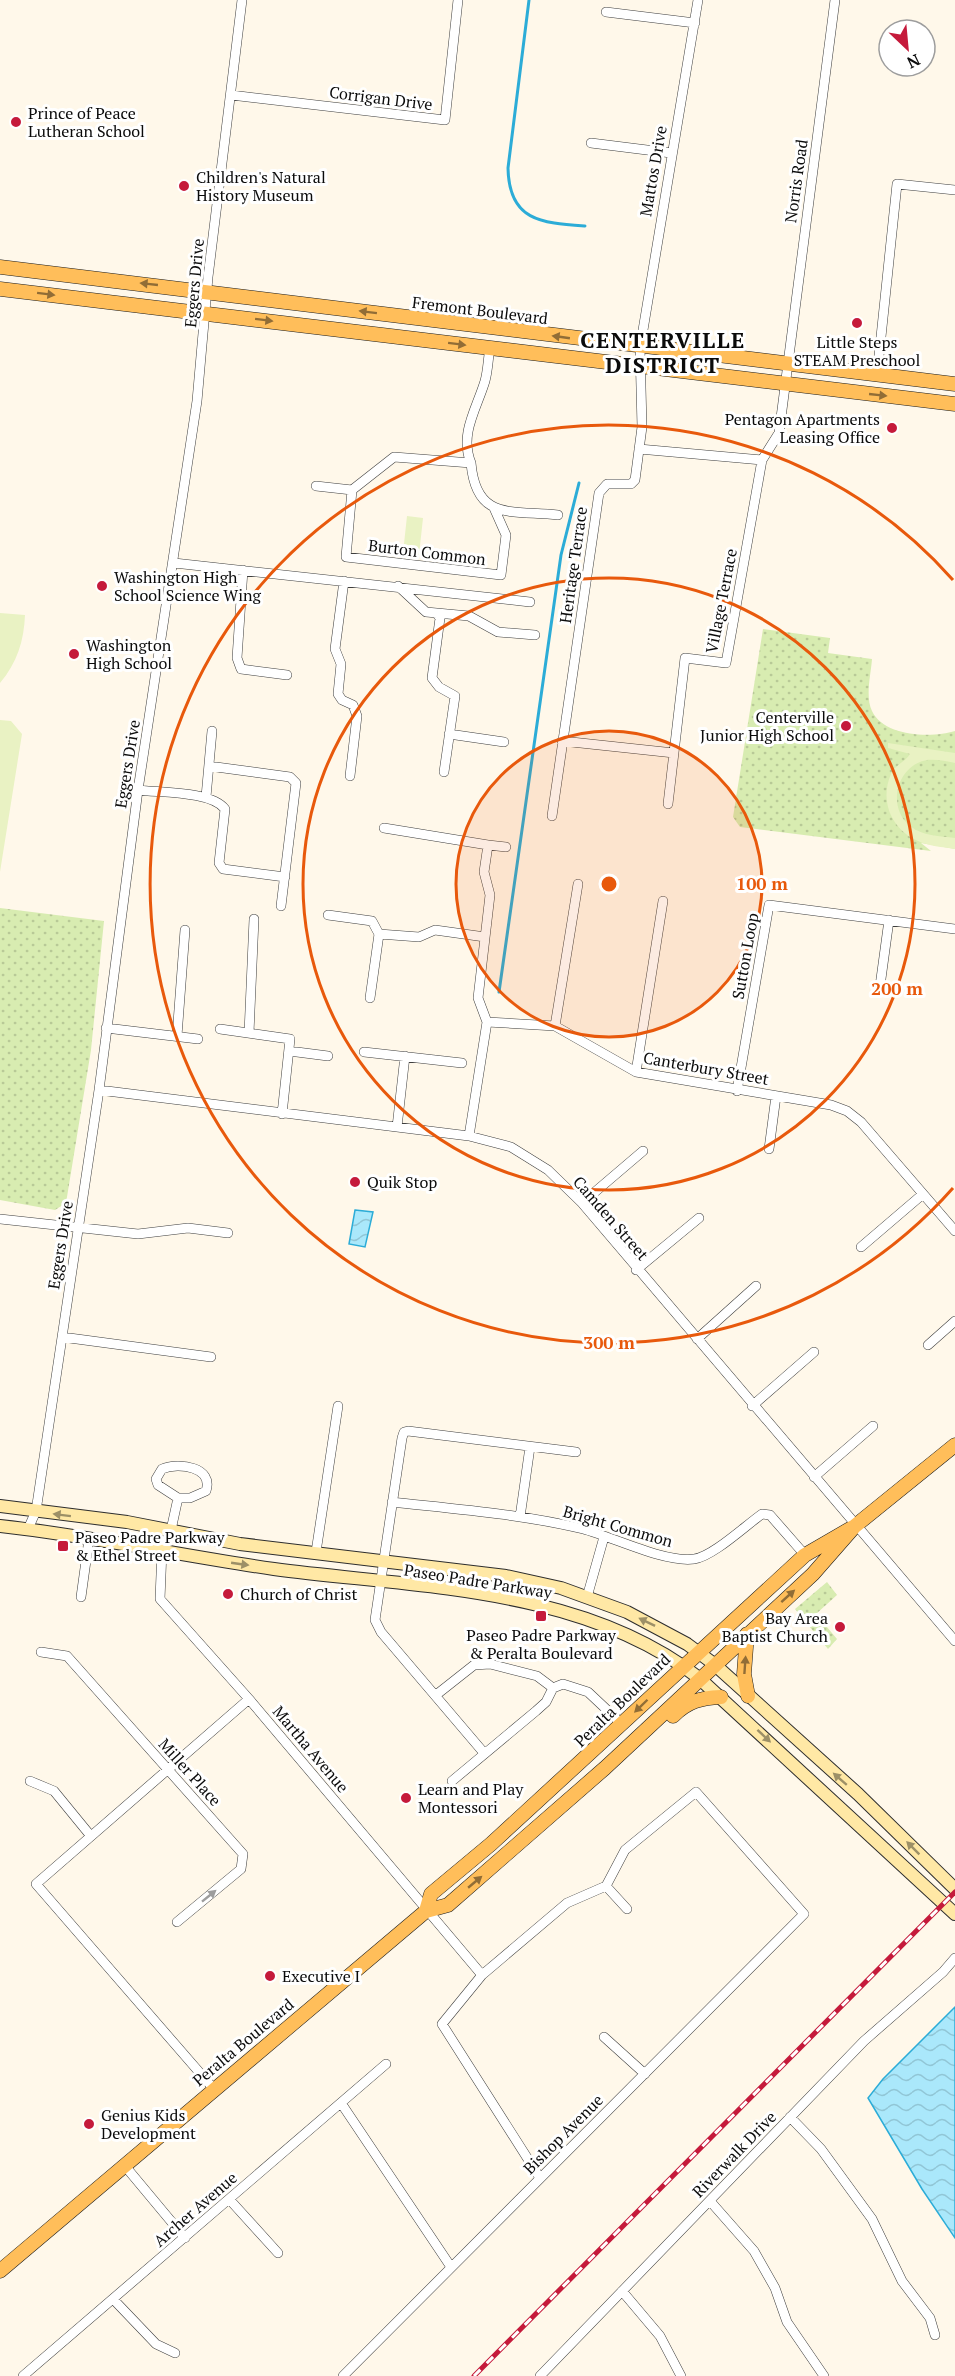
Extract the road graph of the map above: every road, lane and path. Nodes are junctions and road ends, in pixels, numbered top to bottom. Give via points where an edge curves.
1 (242, 0) edge
2 (458, 0) edge
3 (698, 0) edge
4 (836, 0) edge
5 (606, 12) dead end
6 (695, 23) junction
7 (231, 95) junction
8 (591, 143) dead end
9 (671, 153) junction
10 (955, 190) edge
11 (0, 267) edge
12 (0, 289) edge
13 (207, 291) junction
14 (206, 313) junction
15 (490, 348) junction
16 (640, 348) junction
17 (642, 365) junction
18 (787, 365) junction
19 (877, 375) junction
20 (785, 384) junction
21 (955, 384) edge
22 (955, 404) edge
23 (639, 449) junction
24 (762, 460) junction
25 (471, 463) junction
26 (316, 486) dead end
27 (352, 490) junction
28 (494, 508) junction
29 (558, 514) dead end
30 (174, 563) junction
31 (243, 570) junction
32 (344, 581) junction
33 (398, 586) junction
34 (530, 602) dead end
35 (436, 613) junction
36 (535, 635) dead end
37 (287, 675) dead end
38 (212, 731) dead end
39 (449, 734) junction
40 (562, 741) junction
41 (504, 742) dead end
42 (674, 753) junction
43 (209, 766) junction
44 (444, 772) dead end
45 (350, 776) dead end
46 (138, 790) junction
47 (206, 797) junction
48 (668, 804) dead end
49 (552, 816) dead end
50 (384, 828) dead end
51 (488, 845) junction
52 (506, 847) dead end
53 (285, 877) junction
54 (578, 884) dead end
55 (663, 901) dead end
56 (281, 906) dead end
57 (328, 915) dead end
58 (254, 919) dead end
59 (889, 920) junction
60 (955, 929) edge
61 (185, 930) dead end
62 (379, 934) junction
63 (485, 937) junction
64 (880, 986) dead end
65 (370, 998) dead end
66 (487, 1022) junction
67 (555, 1026) junction
68 (106, 1028) junction
69 (220, 1029) dead end
70 (249, 1034) junction
71 (177, 1036) junction
72 (198, 1039) dead end
73 (289, 1051) junction
74 (364, 1052) dead end
75 (328, 1056) dead end
76 (405, 1056) junction
77 (462, 1063) dead end
78 (636, 1072) junction
79 (99, 1090) junction
80 (737, 1091) junction
81 (776, 1096) junction
82 (282, 1114) junction
83 (397, 1127) junction
84 (469, 1136) junction
85 (769, 1149) dead end
86 (643, 1151) dead end
87 (923, 1194) junction
88 (582, 1203) junction
89 (699, 1218) dead end
90 (0, 1219) edge
91 (77, 1228) junction
92 (955, 1231) edge
93 (228, 1233) dead end
94 (861, 1247) dead end
95 (636, 1270) junction
96 (756, 1286) dead end
97 (955, 1321) edge
98 (62, 1337) junction
99 (697, 1339) junction
100 (928, 1345) dead end
101 (814, 1352) dead end
102 (211, 1358) dead end
103 (338, 1406) dead end
104 (752, 1406) junction
105 (873, 1426) dead end
106 (955, 1445) edge
107 (530, 1447) junction
108 (576, 1452) dead end
109 (814, 1477) junction
110 (178, 1498) junction
111 (392, 1502) junction
112 (0, 1506) edge
113 (36, 1511) junction
114 (520, 1517) junction
115 (0, 1526) edge
116 (855, 1526) junction
117 (28, 1529) junction
118 (171, 1530) junction
119 (604, 1537) junction
120 (89, 1539) junction
121 (162, 1550) junction
122 (316, 1552) junction
123 (805, 1555) junction
124 (383, 1561) junction
125 (380, 1582) junction
126 (81, 1597) dead end
127 (587, 1597) junction
128 (747, 1634) junction
129 (955, 1641) edge
130 (698, 1651) junction
131 (40, 1652) dead end
132 (714, 1664) junction
133 (683, 1665) junction
134 (699, 1678) junction
135 (553, 1688) junction
136 (436, 1695) junction
137 (748, 1696) junction
138 (721, 1697) junction
139 (249, 1699) junction
140 (622, 1724) junction
141 (630, 1744) junction
142 (484, 1753) junction
143 (167, 1768) junction
144 (30, 1781) dead end
145 (452, 1781) dead end
146 (90, 1835) junction
147 (606, 1886) junction
148 (955, 1889) edge
149 (627, 1909) dead end
150 (426, 1911) junction
151 (955, 1914) edge
152 (177, 1922) dead end
153 (955, 1958) edge
154 (482, 1975) junction
155 (604, 2037) dead end
156 (386, 2064) dead end
157 (645, 2074) junction
158 (213, 2088) junction
159 (341, 2103) junction
160 (790, 2117) junction
161 (125, 2166) junction
162 (540, 2178) junction
163 (229, 2199) junction
164 (710, 2201) junction
165 (185, 2238) junction
166 (278, 2253) dead end
167 (451, 2267) junction
168 (0, 2271) edge
169 (622, 2291) junction
170 (113, 2299) junction
171 (935, 2335) dead end
172 (175, 2353) dead end
173 (23, 2376) edge
174 (343, 2376) edge
175 (540, 2376) edge
176 (681, 2376) edge
177 (824, 2376) edge

1 - 7 street, Eggers Drive
2 - 7 street, Corrigan Drive via 445,120
3 - 6 street, Mattos Drive
4 - 18 street, Norris Road
5 - 6 street
6 - 9 street, Mattos Drive
7 - 13 street, Eggers Drive
8 - 9 street
9 - 16 street, Mattos Drive
10 - 19 street via 897,184
13 -> 11 main road, Fremont Boulevard
12 -> 14 main road
13 - 14 street, Eggers Drive
16 -> 13 main road, Fremont Boulevard
14 -> 15 main road
14 - 30 street, Eggers Drive
15 - 17 main road
15 - 25 street, Burton Common via 485,381 469,423 467,454
16 - 17 street, Heritage Terrace
16 - 18 main road, Fremont Boulevard
17 - 20 main road
17 - 23 street, Heritage Terrace
18 - 19 main road, Fremont Boulevard
18 - 20 street, Village Terrace
19 - 21 main road, Fremont Boulevard
20 -> 22 main road
20 - 24 street, Village Terrace via 779,433
23 - 24 street
23 - 40 street, Heritage Terrace via 635,480 631,484 607,484 598,493
24 - 42 street, Village Terrace via 726,663 685,658
25 - 27 street via 394,458
25 - 28 street, Burton Common via 472,484 482,502
26 - 27 street
27 - 28 street, Burton Common via 346,557 501,575 506,535
28 - 29 street
30 - 31 street
30 - 46 street, Eggers Drive
31 - 32 street
31 - 37 street via 237,658 241,669
32 - 33 street
32 - 45 street via 334,649 341,664 338,694 353,705 357,716
33 - 34 street
33 - 35 street via 426,612
35 - 36 street via 469,616 498,632
35 - 39 street via 440,618 432,678 455,696
38 - 43 street
39 - 41 street
39 - 44 street
40 - 42 street
40 - 49 street, Heritage Terrace
42 - 48 street, Village Terrace
43 - 47 street
43 - 53 street via 291,777 296,783
46 - 47 street
46 - 68 street, Eggers Drive
47 - 53 street via 225,808 219,862 223,869
50 - 51 street
51 - 52 street
51 - 63 street via 484,872 490,895
53 - 56 street
54 - 67 street
55 - 78 street
57 - 62 street via 372,921
58 - 70 street
59 - 60 street, Sutton Loop
59 - 64 street
59 - 80 street, Sutton Loop via 769,905
61 - 71 street
62 - 63 street via 418,937 435,930
62 - 65 street
63 - 66 street via 478,998
66 - 67 street, Canterbury Street
66 - 84 street
67 - 78 street, Canterbury Street
68 - 71 street
68 - 79 street, Eggers Drive
69 - 70 street
70 - 73 street via 290,1039
71 - 72 street
73 - 75 street
73 - 82 street
74 - 76 street
76 - 77 street
76 - 83 street
78 - 80 street, Canterbury Street
79 - 82 street, Camden Street
79 - 91 street, Eggers Drive
80 - 81 street, Canterbury Street
81 - 85 street
81 - 87 street, Canterbury Street via 847,1111
82 - 83 street, Camden Street
83 - 84 street, Camden Street
84 - 88 street, Camden Street via 511,1147 548,1170
86 - 88 street
87 - 92 street, Canterbury Street
87 - 94 street
88 - 95 street, Camden Street
89 - 95 street
90 - 91 street
91 - 93 street via 138,1234 188,1228
91 - 98 street, Eggers Drive
95 - 99 street, Camden Street
96 - 99 street
97 - 100 street
98 - 102 street
98 - 113 street, Eggers Drive
99 - 104 street, Camden Street
101 - 104 street
103 - 122 street
104 - 109 street, Camden Street
105 - 109 street
106 - 116 main road, Peralta Boulevard
107 - 108 street
107 - 111 street via 404,1432
107 - 114 street
109 - 116 street, Camden Street
110 - 110 street via 158,1485 156,1479 162,1468 176,1466 202,1471 207,1476 206,1491
110 - 118 street, Martha Avenue
111 - 114 street, Bright Common
111 - 124 street
112 - 113 main road, Paseo Padre Parkway
113 - 117 street, Eggers Drive
118 -> 113 main road, Paseo Padre Parkway
114 - 119 street, Bright Common
115 - 117 main road, Paseo Padre Parkway
116 - 123 main road, Peralta Boulevard
128 -> 116 main road, Peralta Boulevard via 813,1574
116 - 129 street, Camden Street
117 - 120 main road, Paseo Padre Parkway
118 - 121 street, Martha Avenue
118 - 122 main road, Paseo Padre Parkway via 240,1544
119 - 123 street, Bright Common via 675,1558 693,1559 709,1555 762,1514 775,1518
119 - 127 street
120 - 121 main road, Paseo Padre Parkway
120 - 126 street
121 -> 125 main road, Paseo Padre Parkway
121 - 139 street, Martha Avenue via 160,1599
122 - 124 main road, Paseo Padre Parkway
123 - 130 main road, Peralta Boulevard
124 - 125 street
124 - 127 main road, Paseo Padre Parkway via 506,1576
125 - 133 main road, Paseo Padre Parkway via 489,1595 543,1606 637,1639
125 - 136 street via 375,1620
130 -> 127 main road, Paseo Padre Parkway via 656,1627
128 - 132 main road, Peralta Boulevard
137 -> 128 main road via 744,1674
130 - 132 main road, Paseo Padre Parkway
130 - 133 main road, Peralta Boulevard
131 - 143 street, Miller Place via 67,1656
132 - 134 main road, Peralta Boulevard
132 - 137 main road, Paseo Padre Parkway
133 - 134 main road, Paseo Padre Parkway
133 -> 140 main road, Peralta Boulevard
134 - 138 main road, Paseo Padre Parkway
134 - 141 main road, Peralta Boulevard
135 - 136 street via 537,1676 490,1664 474,1665
135 - 140 street via 563,1684 588,1692
135 - 142 street via 536,1712
136 - 142 street
148 -> 137 main road, Paseo Padre Parkway via 858,1794
138 - 141 main road via 685,1704 646,1741
138 -> 151 main road, Paseo Padre Parkway
139 - 143 street
139 - 150 street, Martha Avenue
140 - 150 main road, Peralta Boulevard via 431,1894
150 -> 141 main road, Peralta Boulevard via 448,1905
142 - 145 street
143 - 146 street
152 -> 143 street, Miller Place via 241,1869 243,1854
144 - 146 street via 54,1791
146 - 158 street via 36,1884
147 - 149 street
147 - 154 street via 567,1903
147 - 157 street, Bishop Avenue via 625,1850 696,1792 804,1914
150 - 154 street, Martha Avenue
150 - 158 main road, Peralta Boulevard
153 - 160 street, Riverwalk Drive via 864,2041
154 - 162 street via 442,2024
155 - 157 street
156 - 159 street, Archer Avenue
157 - 162 street, Bishop Avenue
158 - 161 main road, Peralta Boulevard
159 - 163 street, Archer Avenue
159 - 167 street
160 - 164 street, Riverwalk Drive
160 - 171 street via 821,2149 872,2219 902,2281 930,2318
161 - 165 street
161 - 168 main road, Peralta Boulevard
162 - 167 street, Bishop Avenue
163 - 165 street, Archer Avenue
163 - 166 street
164 - 169 street, Riverwalk Drive
164 - 177 street via 754,2251 775,2288 787,2322
165 - 170 street, Archer Avenue
167 - 174 street, Bishop Avenue
169 - 175 street, Riverwalk Drive
169 - 176 street via 660,2336
170 - 172 street via 156,2344
170 - 173 street, Archer Avenue

